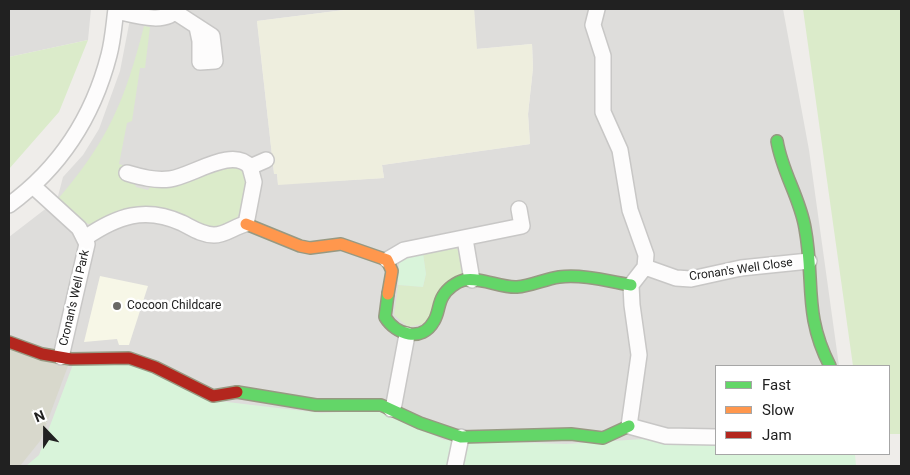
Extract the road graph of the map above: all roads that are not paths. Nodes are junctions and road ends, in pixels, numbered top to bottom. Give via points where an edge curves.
1 (597, 9) edge
2 (116, 10) edge
3 (175, 10) edge
4 (197, 27) dead end
5 (777, 142) dead end
6 (266, 160) dead end
7 (250, 167) junction
8 (127, 173) dead end
9 (33, 186) junction
10 (9, 205) edge
11 (518, 209) dead end
12 (246, 224) junction
13 (86, 238) junction
14 (465, 239) junction
15 (387, 260) junction
16 (809, 261) junction
17 (645, 267) junction
18 (472, 280) junction
19 (631, 284) junction
20 (407, 335) junction
21 (9, 342) edge
22 (61, 358) junction
23 (829, 365) edge
24 (391, 408) junction
25 (629, 426) junction
26 (461, 437) junction
27 (715, 437) edge
28 (455, 466) edge

1 - 17 street via 593,25 603,56 603,112 620,150 633,224 646,255
2 - 3 street via 160,18 170,16
2 - 9 street via 110,54 80,129 55,165
3 - 4 street
5 - 16 street via 782,168 799,202
6 - 7 street
7 - 8 street via 241,160 229,159 170,179 154,180
7 - 12 street via 254,182
9 - 10 street
9 - 13 street
11 - 14 street via 522,226
12 - 13 street via 213,235 169,217 135,214 110,222
12 - 15 street via 300,246 341,244
13 - 22 street, Cronan's Well Park via 87,250
14 - 15 street via 404,250
14 - 18 street
15 - 20 street via 392,271 385,317 394,329
16 - 17 street, Cronan's Well Close via 741,268 691,279 676,278
16 - 23 street via 811,312 821,349
17 - 19 street
18 - 19 street via 516,286 572,276
18 - 20 street via 456,283 445,292 431,327
19 - 25 street via 639,355
20 - 24 street
21 - 22 street
22 - 24 street via 116,356 136,359 194,384 213,396 240,392 316,405
24 - 26 street via 420,423
25 - 26 street via 603,438 571,434
25 - 27 street via 666,436
26 - 28 street

